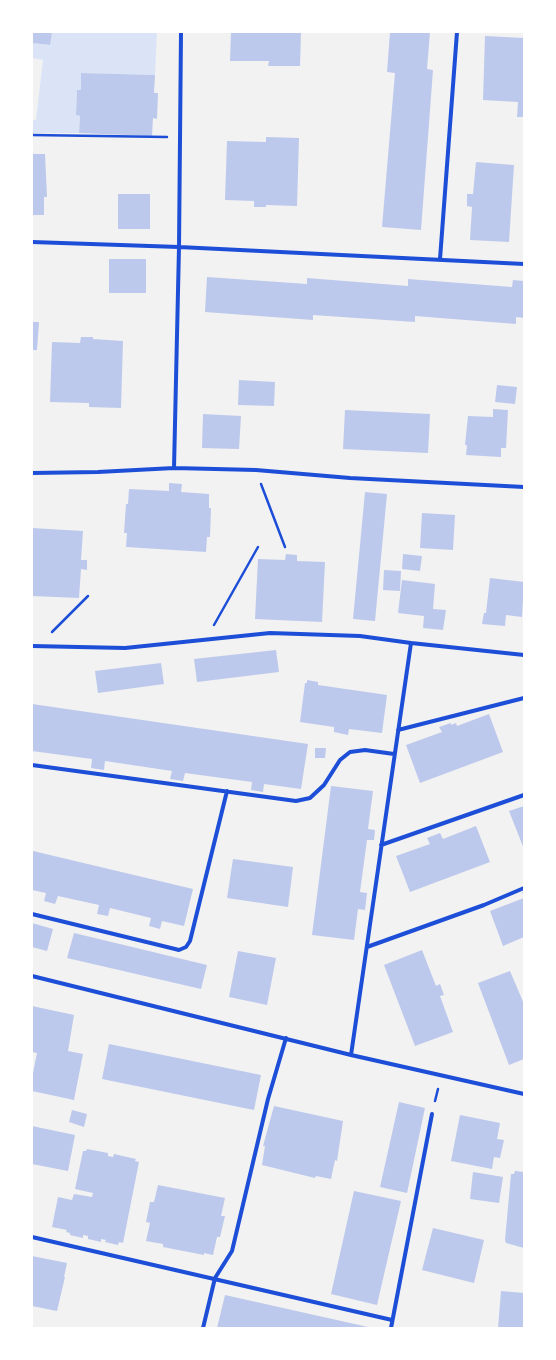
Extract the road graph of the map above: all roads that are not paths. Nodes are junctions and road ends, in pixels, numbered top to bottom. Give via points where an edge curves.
1 (181, 32) edge
2 (457, 32) edge
3 (32, 242) edge
4 (179, 247) junction
5 (440, 259) junction
6 (524, 264) edge
7 (174, 468) junction
8 (32, 473) edge
9 (524, 487) edge
10 (411, 643) junction
11 (32, 646) edge
12 (524, 655) edge
13 (524, 698) edge
14 (398, 730) junction
15 (394, 754) junction
16 (32, 766) edge
17 (228, 791) junction
18 (524, 795) edge
19 (381, 845) junction
20 (524, 888) edge
21 (32, 914) edge
22 (367, 947) junction
23 (32, 976) edge
24 (286, 1038) junction
25 (351, 1055) junction
26 (524, 1094) edge
27 (432, 1114) dead end
28 (32, 1237) edge
29 (215, 1278) junction
30 (392, 1320) junction
31 (203, 1328) edge
32 (391, 1328) edge

1 - 4 street
2 - 5 street
3 - 4 street
4 - 5 street
4 - 7 street
5 - 6 street
7 - 8 street
7 - 9 street via 256,470 350,478
10 - 11 street via 360,636 270,633 125,648
10 - 12 street
10 - 14 street
13 - 14 street
14 - 15 street
15 - 17 street via 365,750 350,752 340,760 324,785 310,798 296,801
15 - 19 street
16 - 17 street
17 - 21 street via 190,941 186,947 179,950
18 - 19 street
19 - 22 street
20 - 22 street
22 - 25 street
23 - 24 street
24 - 25 street
24 - 29 street via 268,1099 232,1251
25 - 26 street
27 - 30 street
28 - 29 street
29 - 30 street
29 - 31 street
30 - 32 street

